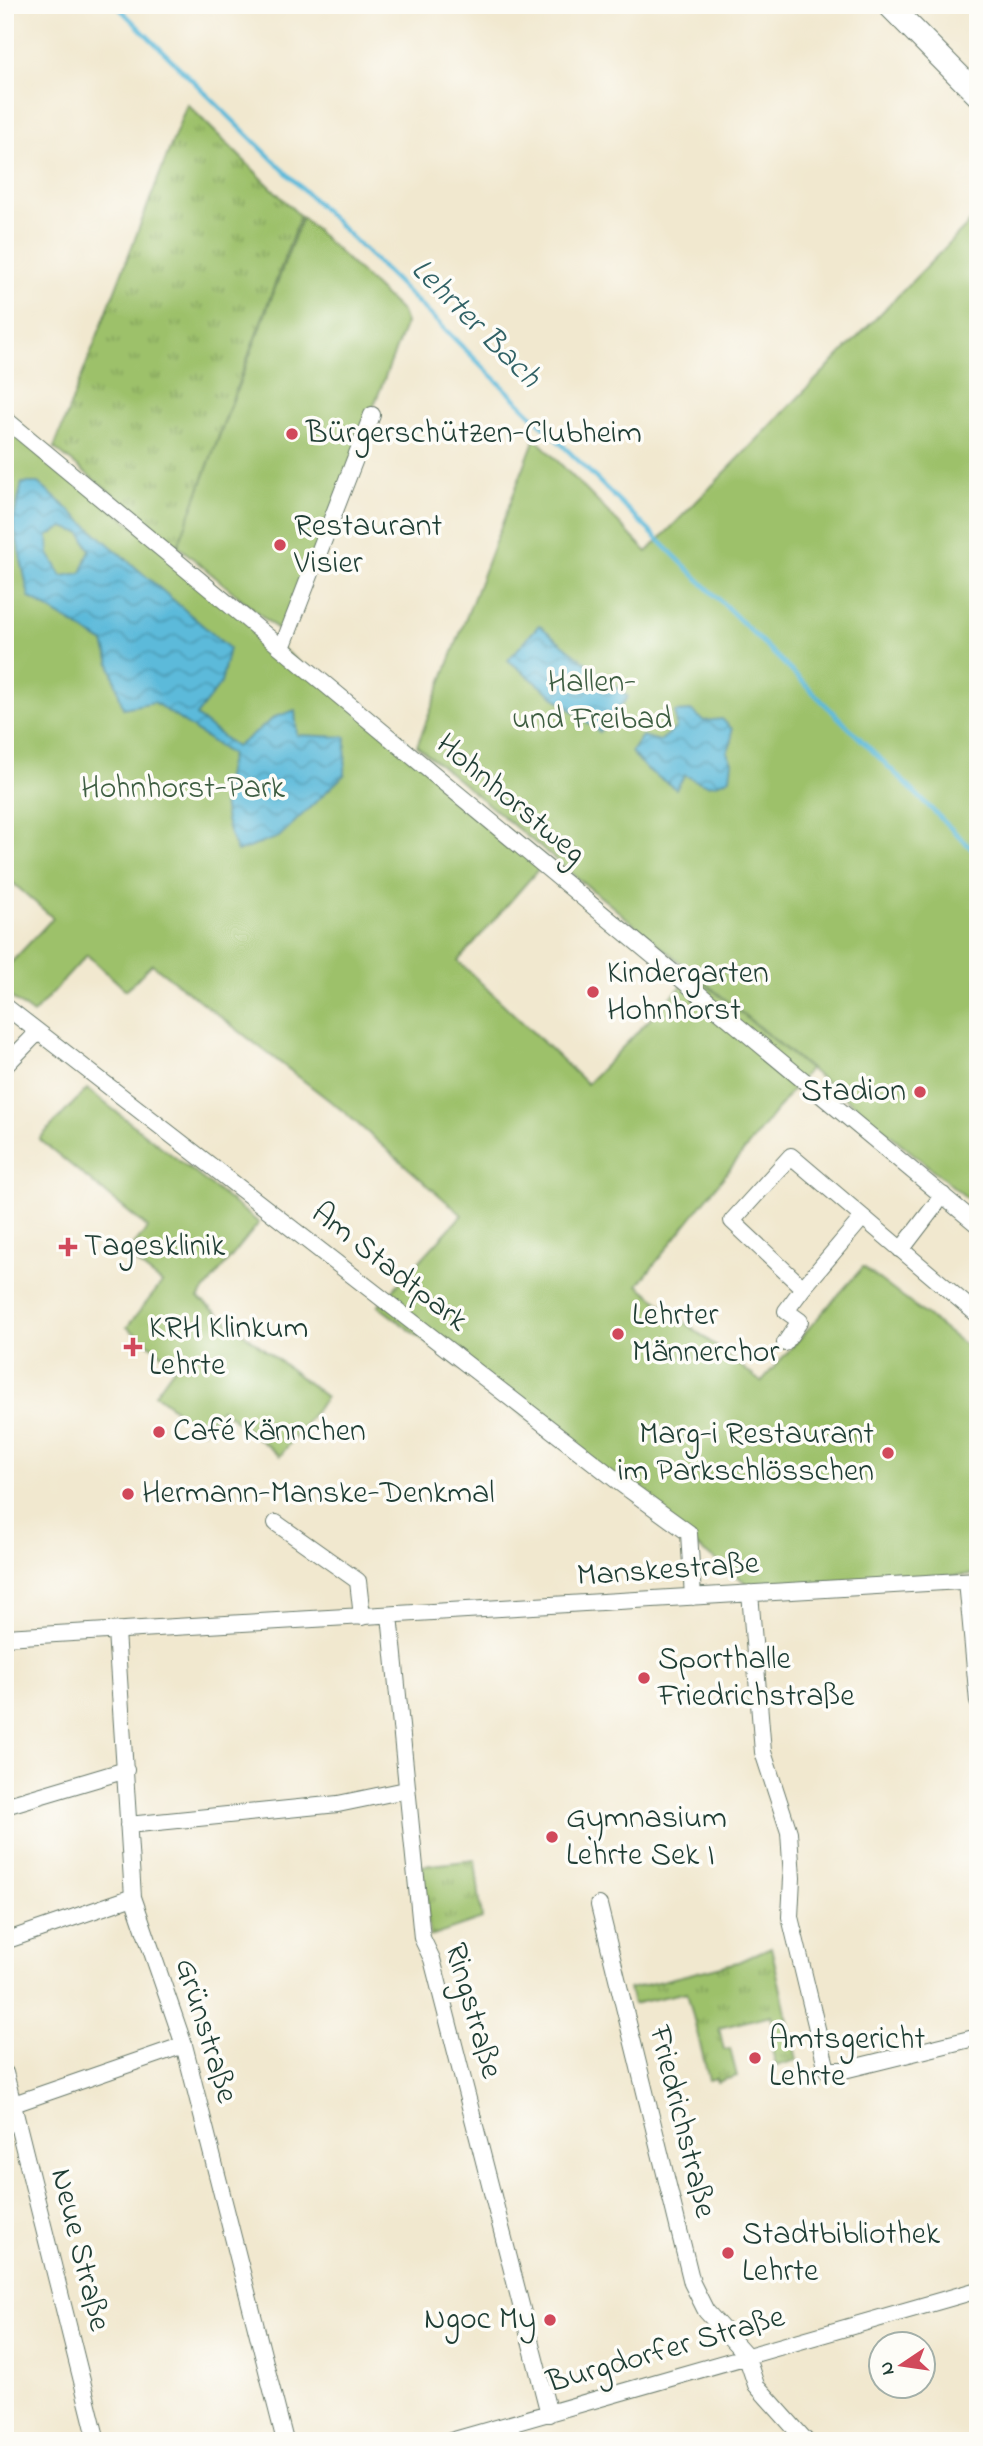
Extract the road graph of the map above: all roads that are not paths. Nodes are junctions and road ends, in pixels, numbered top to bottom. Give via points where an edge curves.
1 (889, 5) edge
2 (978, 95) edge
3 (372, 415) dead end
4 (5, 419) edge
5 (282, 648) junction
6 (5, 1006) edge
7 (38, 1032) junction
8 (5, 1066) edge
9 (939, 1200) junction
10 (863, 1217) junction
11 (978, 1225) edge
12 (901, 1250) junction
13 (803, 1288) junction
14 (978, 1315) edge
15 (785, 1343) dead end
16 (276, 1523) dead end
17 (972, 1581) edge
18 (750, 1593) junction
19 (693, 1597) junction
20 (390, 1615) junction
21 (362, 1617) junction
22 (116, 1631) junction
23 (5, 1637) edge
24 (978, 1702) edge
25 (126, 1770) junction
26 (406, 1790) junction
27 (5, 1806) edge
28 (128, 1825) junction
29 (133, 1897) junction
30 (599, 1905) dead end
31 (5, 1941) edge
32 (978, 2037) edge
33 (184, 2045) junction
34 (5, 2073) edge
35 (10, 2106) edge
36 (978, 2290) edge
37 (746, 2355) junction
38 (549, 2414) junction
39 (802, 2439) edge
40 (97, 2441) edge
41 (285, 2441) edge
42 (451, 2441) edge

1 - 2 street
3 - 5 street
4 - 5 street, Hohnhorstweg
5 - 9 street, Hohnhorstweg
6 - 7 street, Am Stadtpark
7 - 8 street
7 - 19 street, Am Stadtpark via 689,1533
9 - 11 street, Hohnhorstweg
9 - 12 street
10 - 12 street
10 - 13 street
10 - 13 street via 790,1156 732,1222
12 - 14 street
13 - 15 street via 786,1311 800,1321
16 - 21 street via 358,1581
17 - 18 street, Manskestraße
17 - 24 street
18 - 19 street, Manskestraße
18 - 32 street via 763,1752 789,1832 790,1917 827,2070 844,2070
19 - 20 street, Manskestraße
20 - 21 street, Manskestraße
20 - 26 street, Ringstraße
21 - 22 street, Manskestraße
22 - 23 street, Manskestraße
22 - 25 street, Grünstraße
25 - 27 street
25 - 28 street, Grünstraße
26 - 28 street via 338,1804
26 - 38 street, Ringstraße via 422,1938 432,1959
28 - 29 street, Grünstraße
29 - 31 street
29 - 33 street, Grünstraße
30 - 37 street, Friedrichstraße via 692,2283 706,2311
33 - 35 street
33 - 41 street, Grünstraße
34 - 35 street, Neue Straße
35 - 40 street, Neue Straße
36 - 37 street, Burgdorfer Straße
37 - 38 street, Burgdorfer Straße
37 - 39 street, Friedrichstraße via 756,2385
38 - 42 street, Burgdorfer Straße

